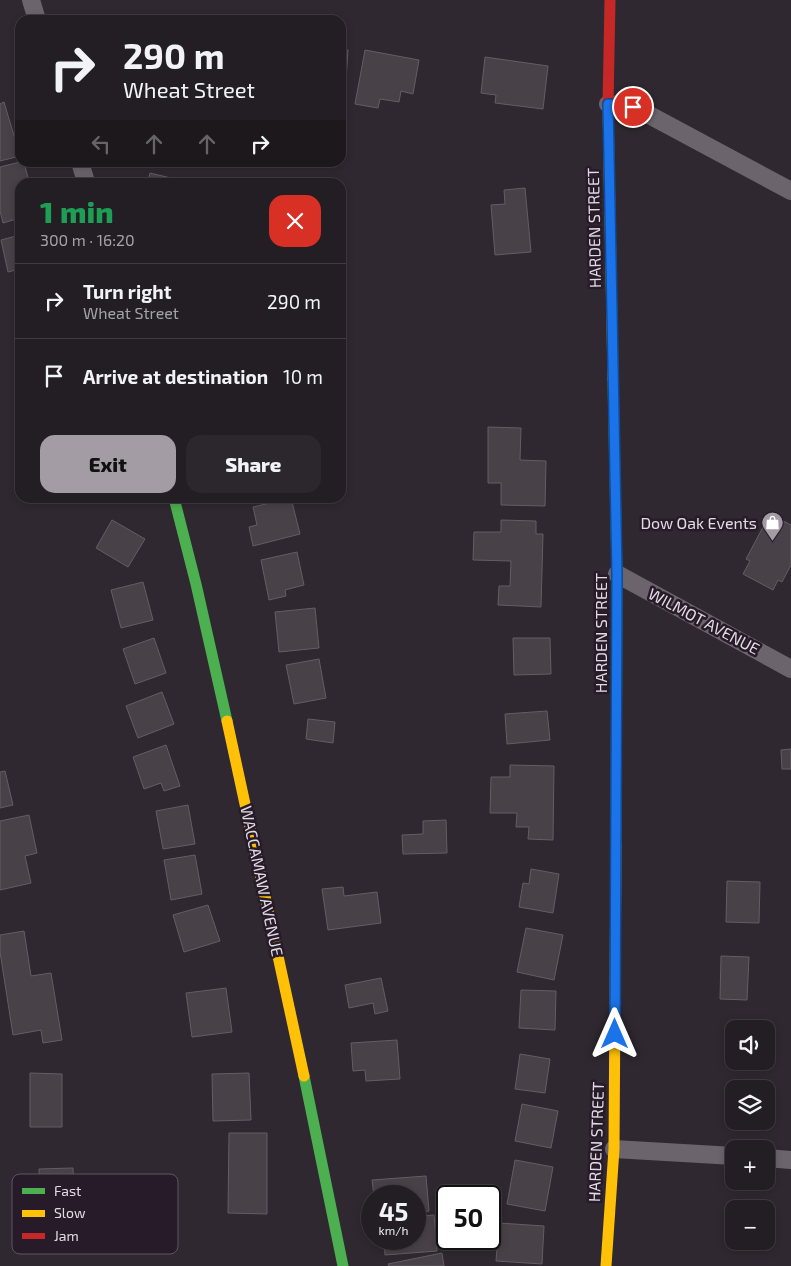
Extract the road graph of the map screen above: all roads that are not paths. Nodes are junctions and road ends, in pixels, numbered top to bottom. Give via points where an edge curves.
1 (31, 0) edge
2 (610, 0) edge
3 (36, 15) edge
4 (608, 104) junction
5 (791, 191) edge
6 (175, 503) edge
7 (617, 574) junction
8 (791, 668) edge
9 (614, 1149) junction
10 (725, 1155) edge
11 (775, 1159) edge
12 (791, 1160) edge
13 (343, 1266) edge
14 (606, 1266) edge

1 - 3 street
2 - 4 main road, HARDEN STREET
4 - 5 street via 640,110
4 - 7 main road, HARDEN STREET
6 - 13 main road, WACCAMAW AVENUE via 229,727 313,1112
7 - 8 street, WILMOT AVENUE
7 - 9 main road, HARDEN STREET
9 - 10 street
9 - 14 main road, HARDEN STREET
11 - 12 street

